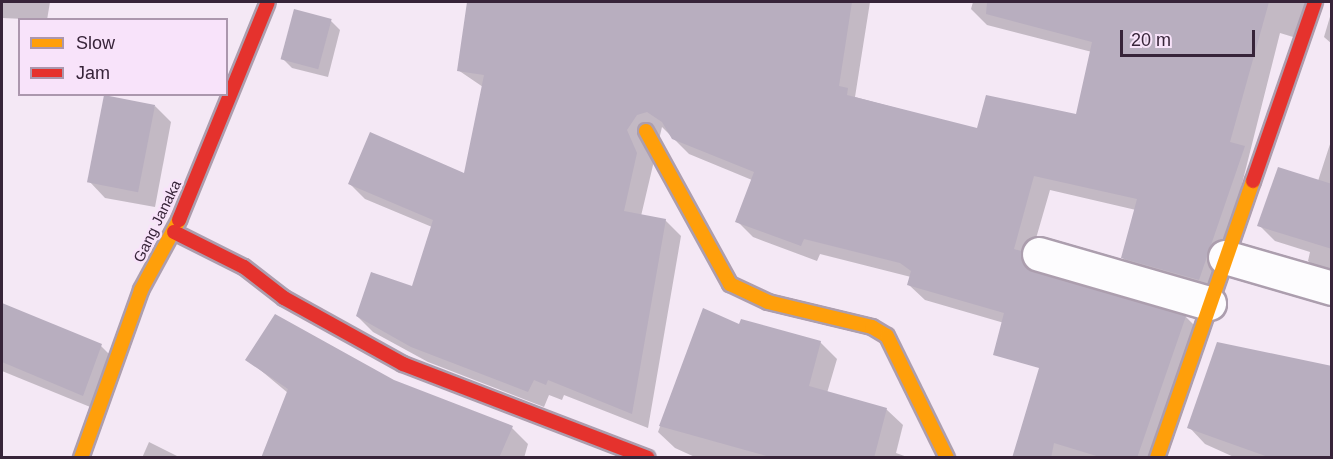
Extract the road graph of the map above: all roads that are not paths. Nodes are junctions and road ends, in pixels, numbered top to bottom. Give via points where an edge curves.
1 (268, 2) edge
2 (1315, 2) edge
3 (646, 131) dead end
4 (174, 232) junction
5 (1039, 254) dead end
6 (1225, 257) junction
7 (1332, 288) edge
8 (1209, 303) junction
9 (81, 458) edge
10 (648, 458) edge
11 (947, 458) edge
12 (1156, 458) edge

1 - 4 street, Gang Janaka
2 - 6 street
3 - 11 street via 729,284 768,302 872,327 887,336
4 - 9 street, Gang Janaka via 141,290
4 - 10 street via 244,267 284,298 404,364
5 - 8 street
6 - 7 street
6 - 8 street
8 - 12 street

